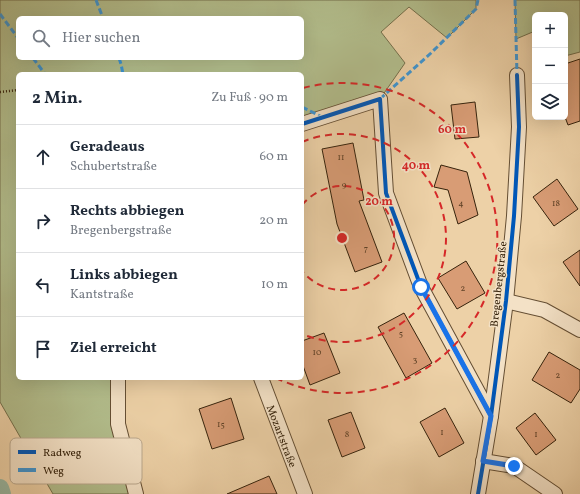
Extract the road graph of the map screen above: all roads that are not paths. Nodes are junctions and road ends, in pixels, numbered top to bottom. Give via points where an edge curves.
1 (517, 75) dead end
2 (304, 123) edge
3 (506, 300) junction
4 (580, 330) edge
5 (118, 380) edge
6 (262, 380) edge
7 (491, 416) junction
8 (122, 438) edge
9 (483, 461) junction
10 (133, 484) edge
11 (136, 494) edge
12 (305, 494) edge
13 (478, 494) edge
14 (555, 494) edge

1 - 3 street, Bregenbergstraße via 519,128
2 - 7 street via 380,99 386,193 421,287
3 - 4 street via 544,310
3 - 7 street, Bregenbergstraße
5 - 8 street via 118,424
6 - 12 street, Mozartstraße
7 - 9 street, Bregenbergstraße
9 - 13 street, Bregenbergstraße
9 - 14 street via 514,466
10 - 11 street

